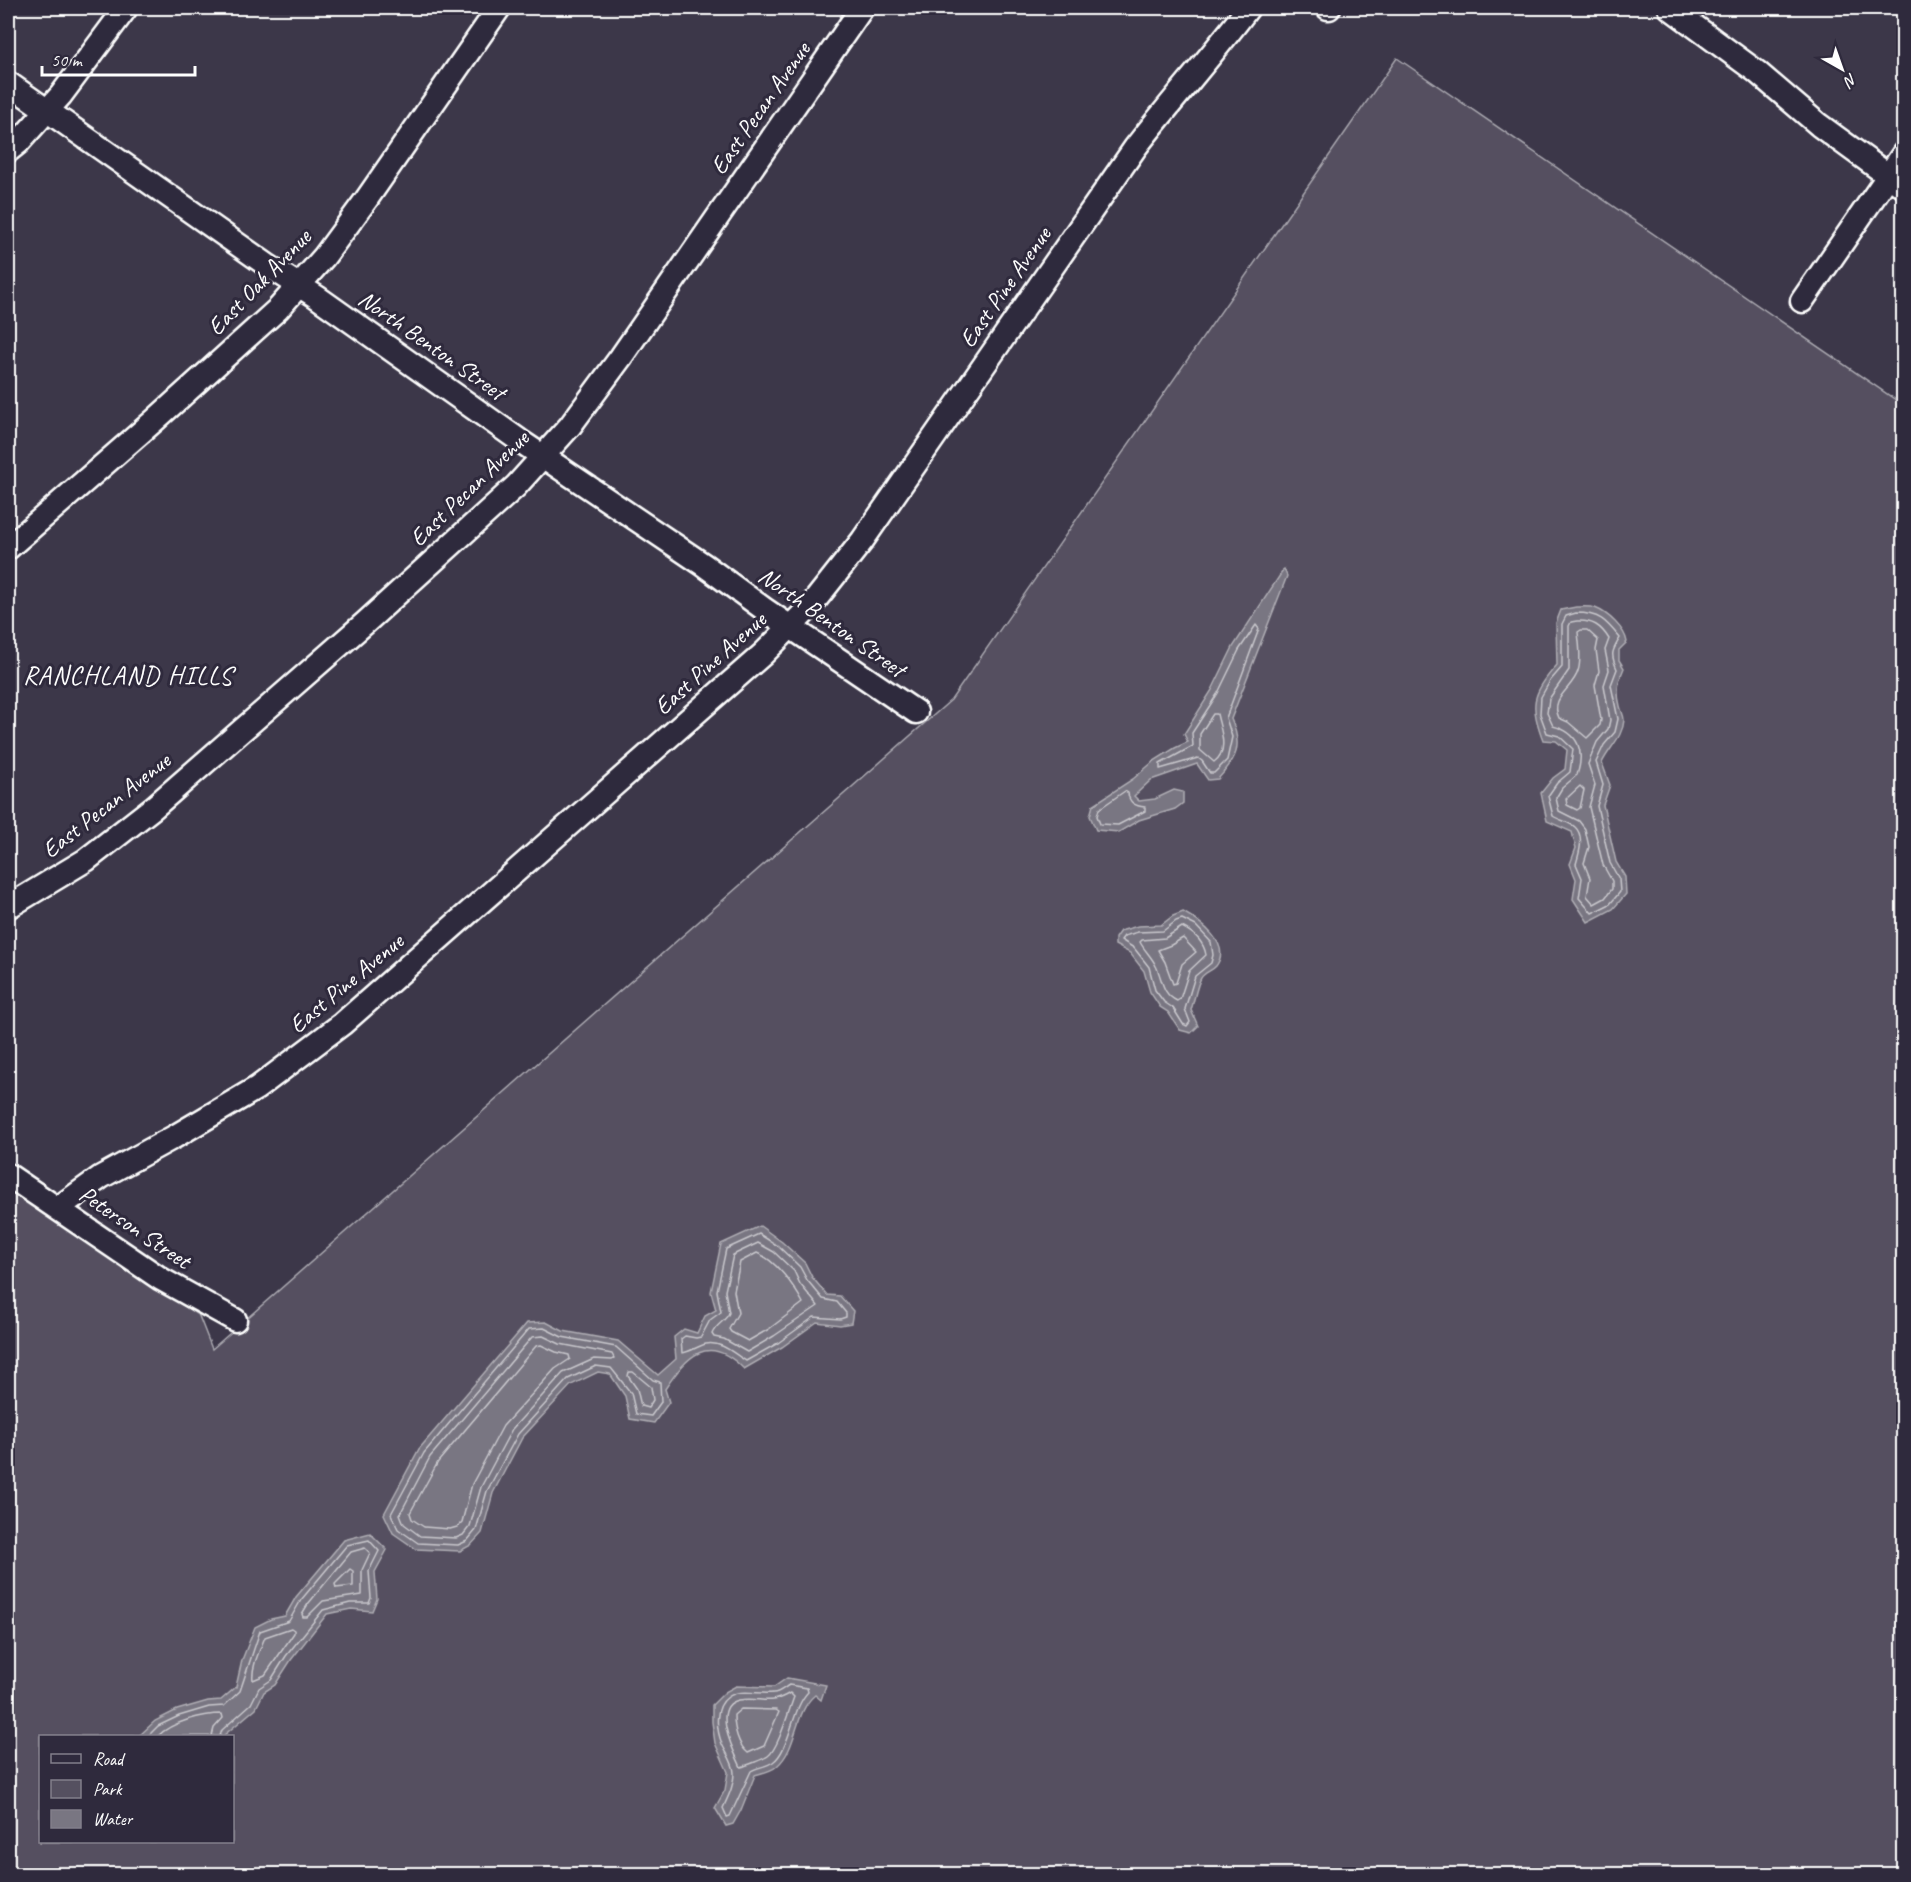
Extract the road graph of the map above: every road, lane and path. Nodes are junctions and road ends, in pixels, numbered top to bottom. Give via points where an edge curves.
1 (126, 8) edge
2 (499, 8) edge
3 (862, 8) edge
4 (1248, 8) edge
5 (1670, 8) edge
6 (8, 83) edge
7 (46, 111) junction
8 (8, 151) edge
9 (1904, 153) edge
10 (1896, 182) edge
11 (299, 285) junction
12 (1802, 301) dead end
13 (543, 456) junction
14 (8, 548) edge
15 (790, 627) junction
16 (916, 712) dead end
17 (8, 907) edge
18 (8, 1175) edge
19 (58, 1208) junction
20 (235, 1320) dead end

1 - 7 street
2 - 11 street, East Oak Avenue via 366,201
3 - 13 street, East Pecan Avenue via 621,357
4 - 15 street, East Pine Avenue via 1135,148 862,541
5 - 10 street
6 - 7 street, North Benton Street
7 - 8 street
7 - 11 street, North Benton Street
9 - 10 street
10 - 12 street
11 - 13 street, North Benton Street
11 - 14 street, East Oak Avenue via 218,364
13 - 15 street, North Benton Street
13 - 17 street, East Pecan Avenue via 466,533 154,807 86,860
15 - 16 street, North Benton Street
15 - 19 street, East Pine Avenue via 342,1024 257,1088 101,1177
18 - 19 street, Peterson Street
19 - 20 street, Peterson Street via 161,1279

